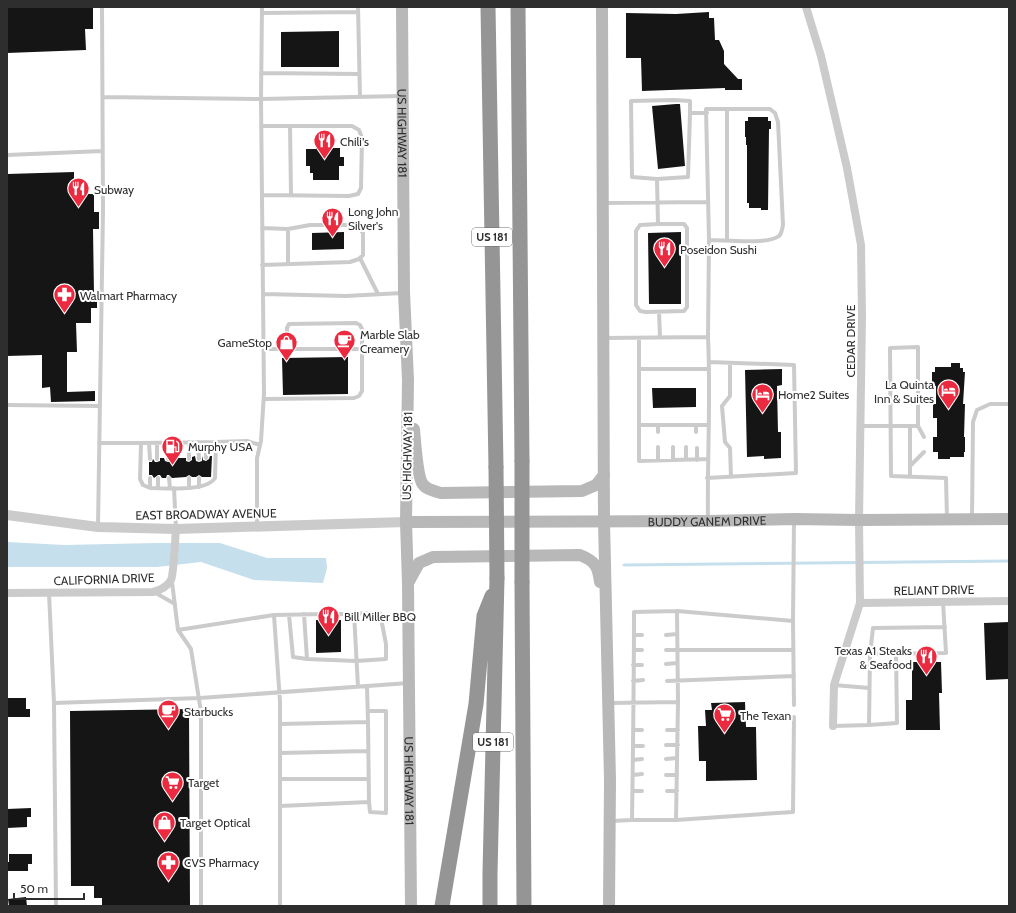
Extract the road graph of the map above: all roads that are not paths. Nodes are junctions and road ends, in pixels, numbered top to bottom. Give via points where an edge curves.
1 (102, 7) edge
2 (262, 7) edge
3 (358, 7) edge
4 (402, 7) edge
5 (488, 7) edge
6 (518, 7) edge
7 (528, 7) edge
8 (602, 7) edge
9 (806, 7) edge
10 (358, 12) junction
11 (262, 13) junction
12 (519, 42) junction
13 (261, 73) junction
14 (359, 74) junction
15 (403, 96) junction
16 (103, 97) junction
17 (360, 97) junction
18 (261, 99) junction
19 (727, 108) junction
20 (690, 113) junction
21 (707, 113) junction
22 (262, 126) junction
23 (290, 126) junction
24 (103, 151) junction
25 (7, 155) edge
26 (657, 180) junction
27 (262, 195) junction
28 (291, 195) junction
29 (657, 202) junction
30 (708, 202) junction
31 (603, 203) junction
32 (658, 224) junction
33 (262, 228) junction
34 (288, 229) junction
35 (709, 240) junction
36 (727, 240) junction
37 (360, 258) junction
38 (288, 264) junction
39 (262, 265) junction
40 (404, 292) junction
41 (263, 294) junction
42 (378, 294) junction
43 (659, 312) junction
44 (708, 337) junction
45 (604, 338) junction
46 (639, 338) junction
47 (660, 338) junction
48 (264, 349) junction
49 (287, 349) junction
50 (362, 349) junction
51 (709, 362) junction
52 (730, 363) junction
53 (639, 369) junction
54 (709, 369) junction
55 (408, 380) junction
56 (264, 399) junction
57 (1009, 404) edge
58 (7, 405) edge
59 (99, 406) junction
60 (639, 425) junction
61 (658, 425) junction
62 (673, 425) junction
63 (685, 425) junction
64 (696, 425) junction
65 (708, 425) junction
66 (861, 426) junction
67 (890, 426) junction
68 (910, 426) junction
69 (918, 426) junction
70 (673, 431) dead end
71 (686, 431) dead end
72 (658, 432) dead end
73 (696, 432) dead end
74 (924, 437) dead end
75 (189, 442) junction
76 (198, 442) junction
77 (206, 442) junction
78 (216, 442) junction
79 (99, 443) junction
80 (141, 443) junction
81 (149, 443) junction
82 (157, 443) junction
83 (168, 443) junction
84 (260, 445) junction
85 (658, 447) dead end
86 (673, 447) dead end
87 (686, 447) dead end
88 (697, 448) dead end
89 (924, 452) dead end
90 (206, 458) dead end
91 (150, 459) dead end
92 (157, 459) dead end
93 (168, 459) dead end
94 (189, 459) dead end
95 (198, 459) dead end
96 (707, 459) junction
97 (658, 460) junction
98 (673, 460) junction
99 (686, 460) junction
100 (697, 460) junction
101 (910, 466) junction
102 (604, 475) junction
103 (731, 476) junction
104 (910, 476) junction
105 (150, 478) dead end
106 (158, 478) dead end
107 (169, 478) dead end
108 (190, 478) dead end
109 (199, 478) dead end
110 (207, 478) dead end
111 (707, 478) junction
112 (207, 484) junction
113 (190, 487) junction
114 (199, 487) junction
115 (150, 488) junction
116 (158, 488) junction
117 (172, 488) junction
118 (7, 515) edge
119 (794, 519) junction
120 (948, 519) junction
121 (972, 519) junction
122 (1009, 519) edge
123 (859, 520) junction
124 (604, 521) junction
125 (708, 521) junction
126 (406, 522) junction
127 (257, 526) junction
128 (98, 527) junction
129 (176, 529) junction
130 (171, 579) junction
131 (496, 582) junction
132 (408, 583) junction
133 (153, 592) junction
134 (7, 593) edge
135 (48, 593) junction
136 (1009, 601) edge
137 (943, 602) junction
138 (860, 603) junction
139 (175, 604) junction
140 (677, 611) junction
141 (354, 613) junction
142 (289, 614) junction
143 (304, 614) junction
144 (274, 615) junction
145 (793, 621) junction
146 (945, 627) junction
147 (178, 630) junction
148 (607, 632) junction
149 (634, 634) junction
150 (666, 634) dead end
151 (677, 634) junction
152 (642, 635) dead end
153 (677, 649) junction
154 (634, 650) junction
155 (642, 650) dead end
156 (666, 650) dead end
157 (793, 650) junction
158 (896, 653) junction
159 (870, 654) junction
160 (307, 659) junction
161 (356, 661) junction
162 (677, 663) junction
163 (666, 664) dead end
164 (634, 665) junction
165 (642, 665) dead end
166 (794, 676) junction
167 (643, 680) dead end
168 (667, 680) dead end
169 (678, 680) junction
170 (633, 681) junction
171 (409, 683) junction
172 (834, 685) junction
173 (367, 686) junction
174 (358, 687) junction
175 (869, 688) junction
176 (279, 692) junction
177 (200, 698) junction
178 (633, 702) junction
179 (678, 702) junction
180 (54, 703) junction
181 (608, 703) junction
182 (794, 705) dead end
183 (368, 711) junction
184 (794, 717) dead end
185 (368, 722) junction
186 (280, 724) junction
187 (869, 725) junction
188 (833, 726) joint
189 (633, 730) junction
190 (642, 730) dead end
191 (667, 730) dead end
192 (678, 730) junction
193 (678, 745) junction
194 (633, 746) junction
195 (643, 746) dead end
196 (666, 746) dead end
197 (368, 752) junction
198 (280, 753) junction
199 (677, 758) junction
200 (642, 759) dead end
201 (666, 759) dead end
202 (633, 760) junction
203 (642, 774) dead end
204 (633, 775) junction
205 (666, 775) dead end
206 (677, 775) junction
207 (280, 779) junction
208 (368, 779) junction
209 (632, 791) junction
210 (642, 791) dead end
211 (667, 791) dead end
212 (677, 791) junction
213 (369, 802) junction
214 (280, 806) junction
215 (632, 820) junction
216 (676, 820) junction
217 (610, 821) junction
218 (524, 837) junction
219 (56, 906) edge
220 (201, 906) edge
221 (280, 906) edge
222 (411, 906) edge
223 (442, 906) edge
224 (490, 906) edge
225 (524, 906) edge
226 (534, 906) edge
227 (609, 906) edge

1 - 16 lane
2 - 11 lane
3 - 10 lane
4 - 15 main road, US HIGHWAY 181
5 - 131 highway, US 181, bridge
6 - 12 highway, US 181
7 - 12 highway
8 - 31 main road
9 - 66 street, CEDAR DRIVE via 822,56 846,160 860,245
10 - 11 lane
10 - 14 lane
11 - 13 lane
12 - 218 highway, US 181, bridge
13 - 14 lane
13 - 18 lane
14 - 17 lane
15 - 17 lane
15 - 40 main road, US HIGHWAY 181
16 - 18 lane
16 - 24 lane
17 - 18 lane
18 - 22 lane
19 - 21 lane via 706,109
19 - 36 lane
19 - 36 lane via 763,108 775,113 778,122 783,225 782,233 778,237 766,241
20 - 21 lane
20 - 26 lane via 688,177
20 - 26 lane via 690,101 631,101 632,177
21 - 30 lane
22 - 23 lane
22 - 27 lane
23 - 28 lane
23 - 28 lane via 352,126 358,130 362,138 361,188 358,194
24 - 25 lane
24 - 59 lane
26 - 29 lane
27 - 28 lane
27 - 33 lane
29 - 30 lane
29 - 31 lane
29 - 32 lane
30 - 35 lane
31 - 45 main road
32 - 43 lane via 640,226 636,232 636,305 640,311
32 - 43 lane via 684,224 687,228 687,307 684,311
33 - 34 lane
33 - 39 lane
34 - 37 lane via 310,225 356,225 363,233 363,255
34 - 38 lane
35 - 36 lane
35 - 44 lane
37 - 38 lane via 350,262
37 - 42 lane
38 - 39 lane
39 - 41 lane
40 - 42 lane
40 - 55 main road, US HIGHWAY 181
41 - 42 lane
41 - 48 lane
43 - 47 lane
44 - 47 lane
44 - 51 lane
45 - 46 lane
45 - 102 main road
46 - 47 lane
46 - 53 lane
48 - 49 lane
48 - 56 lane
49 - 50 lane
49 - 50 lane via 289,324 356,323 362,329
50 - 56 lane via 362,391 359,396
51 - 52 lane
51 - 54 lane
52 - 103 lane via 730,396 722,406 724,442 730,448
52 - 103 lane via 794,364 796,473
53 - 54 lane
53 - 60 lane
54 - 65 lane
55 - 102 main road via 418,469 422,483 432,491 582,491 596,485
55 - 126 main road, US HIGHWAY 181
56 - 84 lane
57 - 121 lane via 990,404 977,410 973,422
58 - 59 lane
59 - 79 lane
60 - 61 lane
60 - 97 lane via 639,461
61 - 62 lane
61 - 72 lane
62 - 63 lane
62 - 70 lane
63 - 64 lane
63 - 71 lane
64 - 65 lane
64 - 73 lane
65 - 96 lane
66 - 67 lane
66 - 123 street, CEDAR DRIVE
67 - 68 lane
67 - 69 lane via 890,348 918,347
67 - 104 lane via 891,476
68 - 69 lane
68 - 101 lane
69 - 74 lane
75 - 76 lane
75 - 83 lane
75 - 94 lane
76 - 77 lane
76 - 95 lane
77 - 78 lane
77 - 90 lane
78 - 84 lane via 247,441
78 - 112 lane via 215,478
79 - 80 lane
79 - 128 lane
80 - 81 lane
80 - 115 lane via 140,479 143,485
81 - 82 lane
81 - 91 lane
82 - 83 lane
82 - 92 lane
83 - 93 lane
84 - 127 lane via 257,458
85 - 97 lane
86 - 98 lane
87 - 99 lane
88 - 100 lane
89 - 101 lane
96 - 100 lane
96 - 111 lane
97 - 98 lane
98 - 99 lane
99 - 100 lane
101 - 104 lane
102 - 124 main road
103 - 111 lane
104 - 120 lane via 946,478
105 - 115 lane
106 - 116 lane
107 - 117 lane
108 - 113 lane
109 - 114 lane
110 - 112 lane
111 - 125 lane
112 - 114 lane
113 - 114 lane
113 - 117 lane
115 - 116 lane
116 - 117 lane
117 - 129 lane
118 - 128 street, EAST BROADWAY AVENUE
119 - 123 main road, BUDDY GANEM DRIVE
119 - 125 main road, BUDDY GANEM DRIVE
119 - 145 lane
120 - 121 main road, BUDDY GANEM DRIVE
120 - 123 main road, BUDDY GANEM DRIVE
121 - 122 main road, BUDDY GANEM DRIVE
123 - 138 street, CEDAR DRIVE
124 - 125 main road, BUDDY GANEM DRIVE
124 - 126 main road, BUDDY GANEM DRIVE
124 - 148 main road
126 - 127 street, EAST BROADWAY AVENUE
126 - 132 main road, US HIGHWAY 181
127 - 129 street, EAST BROADWAY AVENUE
128 - 129 street, EAST BROADWAY AVENUE
129 - 130 street, CALIFORNIA DRIVE
130 - 133 street, CALIFORNIA DRIVE via 164,588
130 - 139 lane
131 - 223 highway via 484,616 476,704
131 - 224 highway, US 181
132 - 148 main road via 419,563 433,557 580,555 598,569
132 - 171 main road, US HIGHWAY 181
133 - 135 street, CALIFORNIA DRIVE
133 - 139 lane
134 - 135 street, CALIFORNIA DRIVE
135 - 180 lane
136 - 137 street, RELIANT DRIVE
137 - 138 street, RELIANT DRIVE
137 - 146 lane
138 - 172 street, CEDAR DRIVE
139 - 147 lane
140 - 145 lane
140 - 149 lane via 634,612
140 - 151 lane
141 - 143 lane
141 - 161 lane
141 - 161 lane via 380,613 386,644 386,659
142 - 143 lane
142 - 144 lane
142 - 160 lane via 293,657
143 - 160 lane
144 - 147 lane
144 - 176 lane
145 - 157 lane
146 - 158 lane via 946,653
146 - 159 lane via 873,628
147 - 177 lane via 190,649
148 - 181 main road
149 - 152 lane
149 - 154 lane
150 - 151 lane
151 - 153 lane
153 - 156 lane
153 - 157 lane
153 - 162 lane
154 - 155 lane
154 - 164 lane
157 - 166 lane
158 - 159 lane
158 - 187 lane via 897,723
159 - 175 lane
160 - 161 lane
161 - 174 lane
162 - 163 lane
162 - 169 lane
164 - 165 lane
164 - 170 lane
166 - 169 lane
166 - 182 lane
167 - 170 lane
168 - 169 lane
169 - 179 lane
170 - 178 lane
171 - 173 lane
171 - 222 main road, US HIGHWAY 181
172 - 175 lane
172 - 188 street, CEDAR DRIVE
173 - 174 lane
173 - 183 lane
174 - 176 lane
175 - 187 lane
176 - 177 lane
176 - 186 lane
177 - 180 lane
177 - 220 lane
178 - 179 lane
178 - 181 lane
178 - 189 lane
179 - 192 lane
180 - 219 lane
181 - 217 main road
183 - 185 lane
183 - 213 lane via 386,711 386,813 370,812
184 - 216 lane via 793,812
185 - 186 lane
185 - 197 lane
186 - 198 lane
187 - 188 lane
189 - 190 lane
189 - 194 lane
191 - 192 lane
192 - 193 lane
193 - 196 lane
193 - 199 lane
194 - 195 lane
194 - 202 lane
197 - 198 lane
197 - 208 lane
198 - 207 lane
199 - 201 lane
199 - 206 lane
200 - 202 lane
202 - 204 lane
203 - 204 lane
204 - 209 lane
205 - 206 lane
206 - 212 lane
207 - 208 lane
207 - 214 lane
208 - 213 lane
209 - 210 lane
209 - 215 lane
211 - 212 lane
212 - 216 lane
213 - 214 lane
214 - 221 lane
215 - 216 lane
215 - 217 lane
217 - 227 main road
218 - 225 highway, US 181
218 - 226 highway via 533,862

